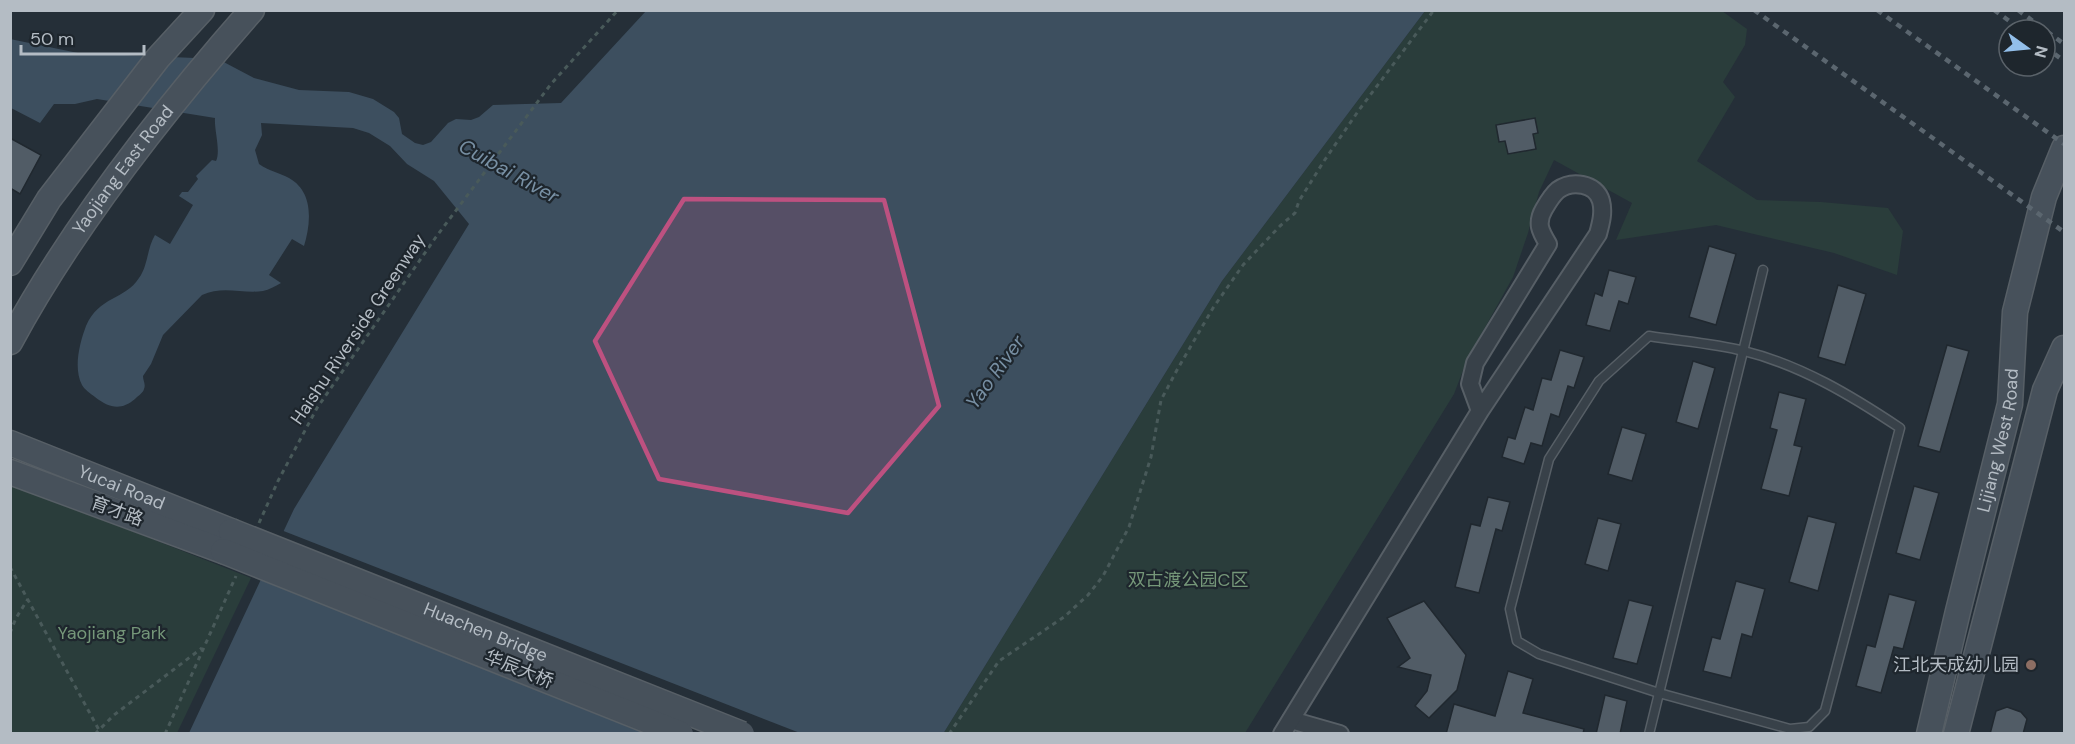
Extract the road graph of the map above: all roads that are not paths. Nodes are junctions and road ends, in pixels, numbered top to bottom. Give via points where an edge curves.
1 (202, 10) edge
2 (252, 10) edge
3 (2064, 148) edge
4 (10, 263) edge
5 (1763, 270) dead end
6 (10, 342) edge
7 (2064, 348) edge
8 (1743, 351) junction
9 (1480, 411) junction
10 (10, 443) edge
11 (10, 472) edge
12 (231, 549) junction
13 (1659, 693) junction
14 (1287, 727) edge
15 (681, 734) edge
16 (742, 734) edge
17 (1340, 734) edge
18 (1649, 734) edge
19 (1929, 734) edge
20 (1956, 734) edge

1 - 4 main road via 158,58 49,199
2 - 6 main road, Yaojiang East Road via 100,199
3 - 19 main road, Lijiang West Road via 2044,197 2015,312 2010,404
5 - 8 lane
7 - 20 main road, Lijiang West Road via 2045,390
8 - 13 lane
8 - 13 lane via 1649,336 1599,381 1549,459 1510,609 1517,641 1539,654
8 - 13 lane via 1797,368 1867,405 1900,428 1825,711 1809,727 1790,729
9 - 9 street via 1598,234 1603,218 1601,200 1593,189 1568,185 1548,200 1540,226 1548,244 1475,363 1470,384
9 - 14 street
10 - 12 main road, Yucai Road
11 - 12 main road, 育才路
12 - 15 main road, 华辰大桥, bridge
12 - 16 main road, Huachen Bridge, bridge
13 - 18 lane
14 - 17 street

